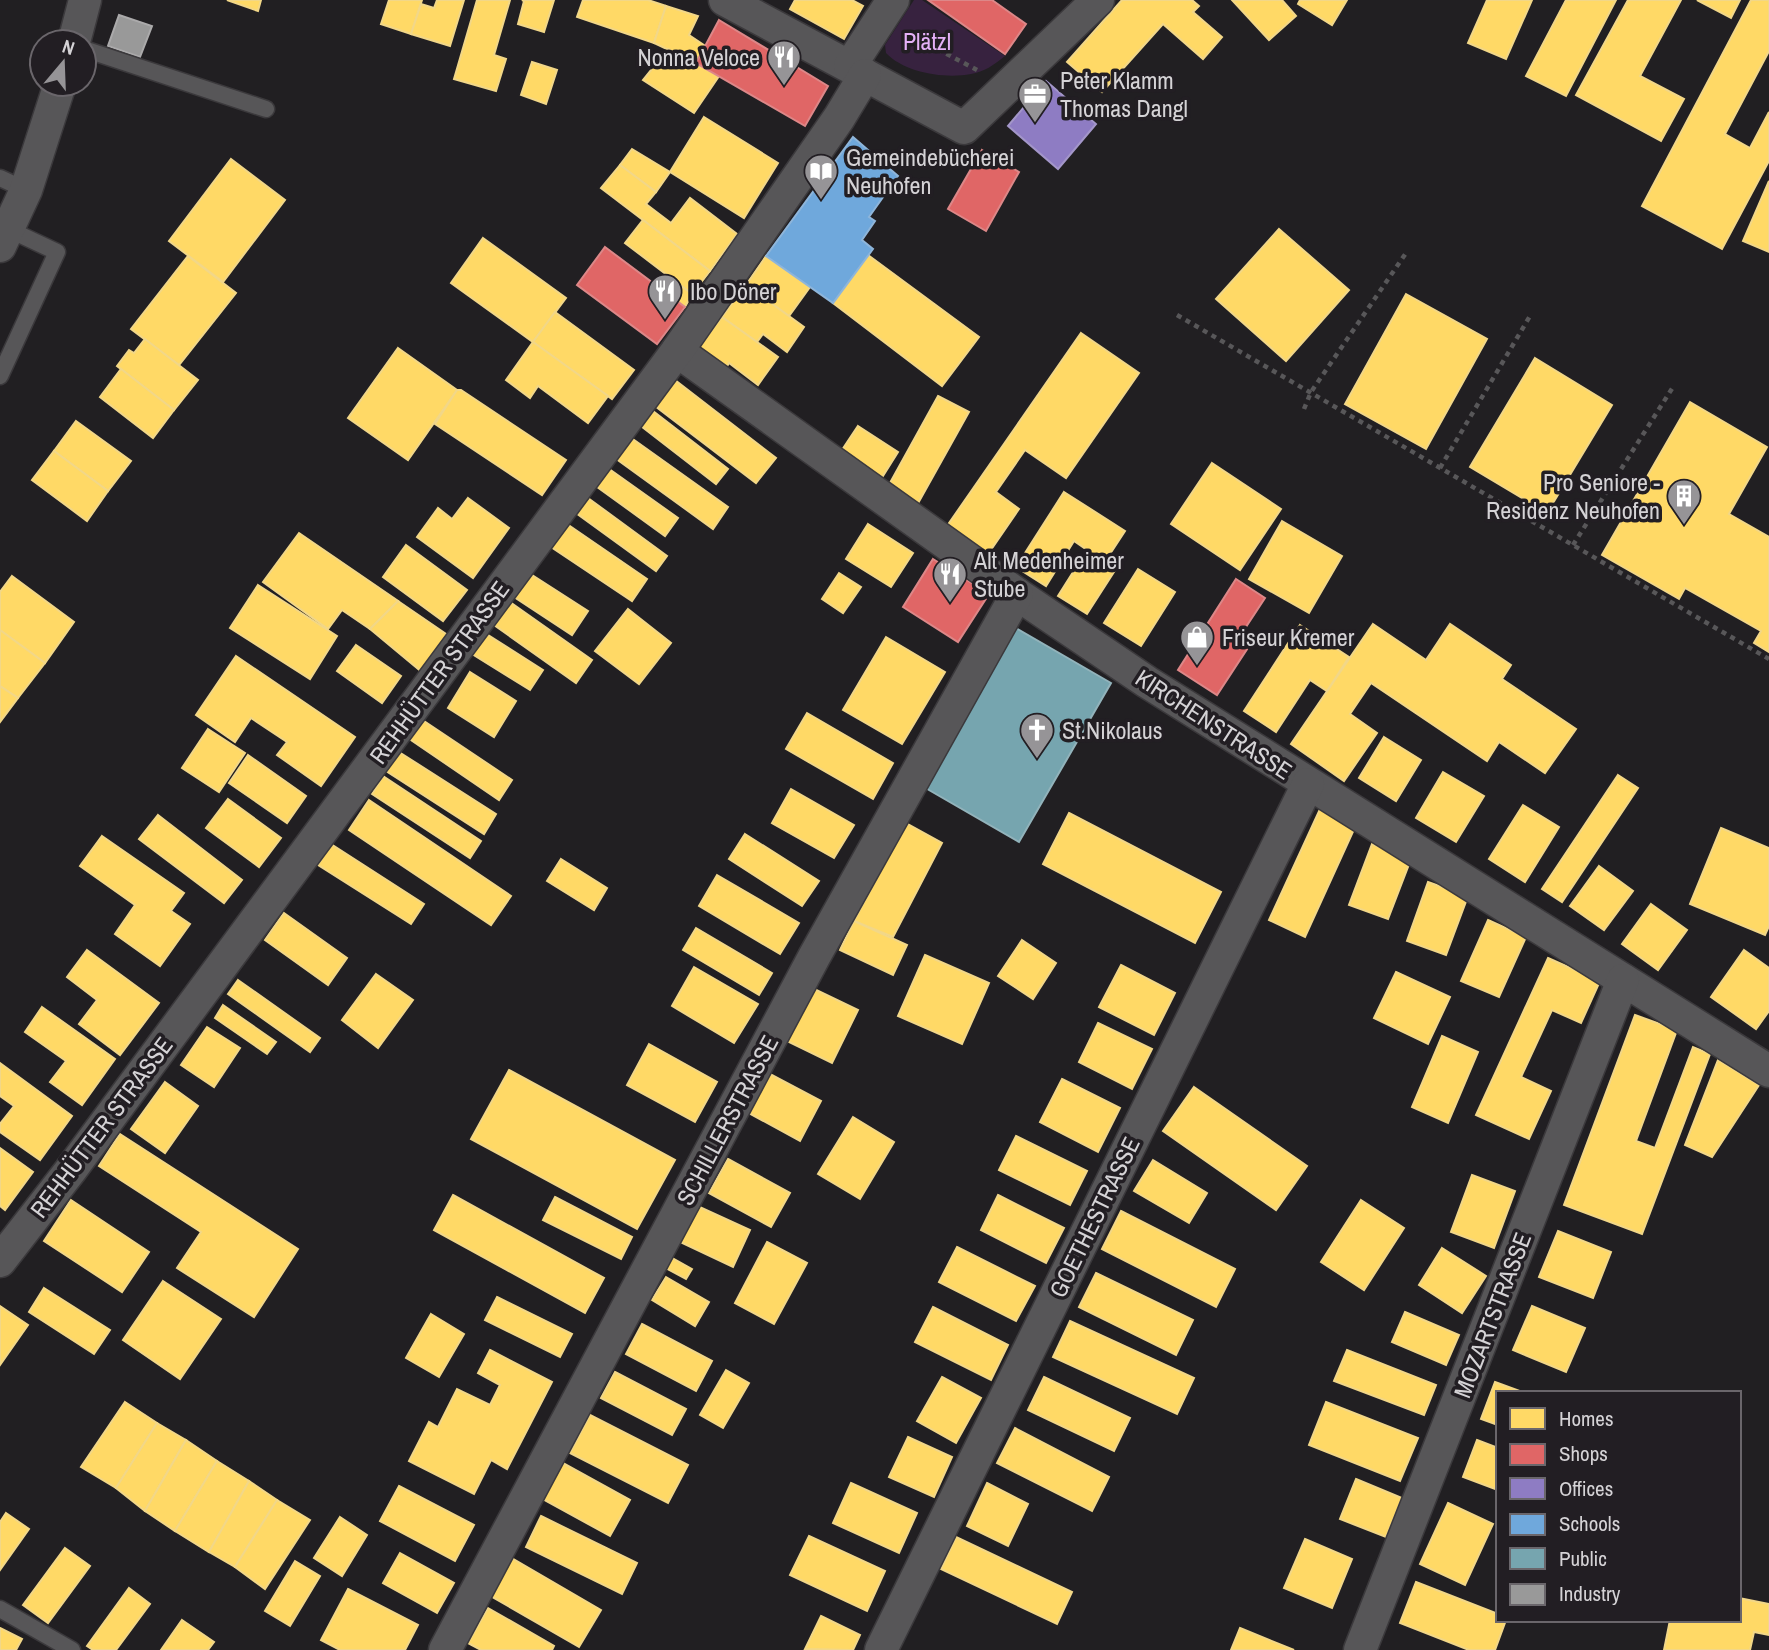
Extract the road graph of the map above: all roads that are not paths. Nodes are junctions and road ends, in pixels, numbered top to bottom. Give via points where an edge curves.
1 (85, 0) edge
2 (725, 0) edge
3 (893, 0) edge
4 (1098, 0) edge
5 (78, 28) edge
6 (98, 53) edge
7 (857, 70) junction
8 (53, 98) edge
9 (266, 109) dead end
10 (13, 184) edge
11 (4, 237) edge
12 (677, 351) junction
13 (0, 376) edge
14 (1017, 594) junction
15 (1308, 784) junction
16 (1623, 980) junction
17 (1769, 1071) edge
18 (0, 1261) edge
19 (0, 1609) edge
20 (72, 1650) edge
21 (445, 1650) edge
22 (881, 1650) edge
23 (1360, 1650) edge

1 - 5 street
2 - 7 street
3 - 7 street, REHHÜTTER STRASSE
4 - 7 street via 964,128
6 - 9 lane
7 - 12 street, REHHÜTTER STRASSE via 839,118
8 - 10 street
10 - 11 street
11 - 13 lane via 57,252
12 - 14 street, KIRCHENSTRASSE
12 - 18 street, REHHÜTTER STRASSE
14 - 15 street, KIRCHENSTRASSE
14 - 21 street, SCHILLERSTRASSE via 814,957
15 - 16 street, KIRCHENSTRASSE
15 - 22 street, GOETHESTRASSE
16 - 17 street, KIRCHENSTRASSE
16 - 23 street, MOZARTSTRASSE
19 - 20 lane

